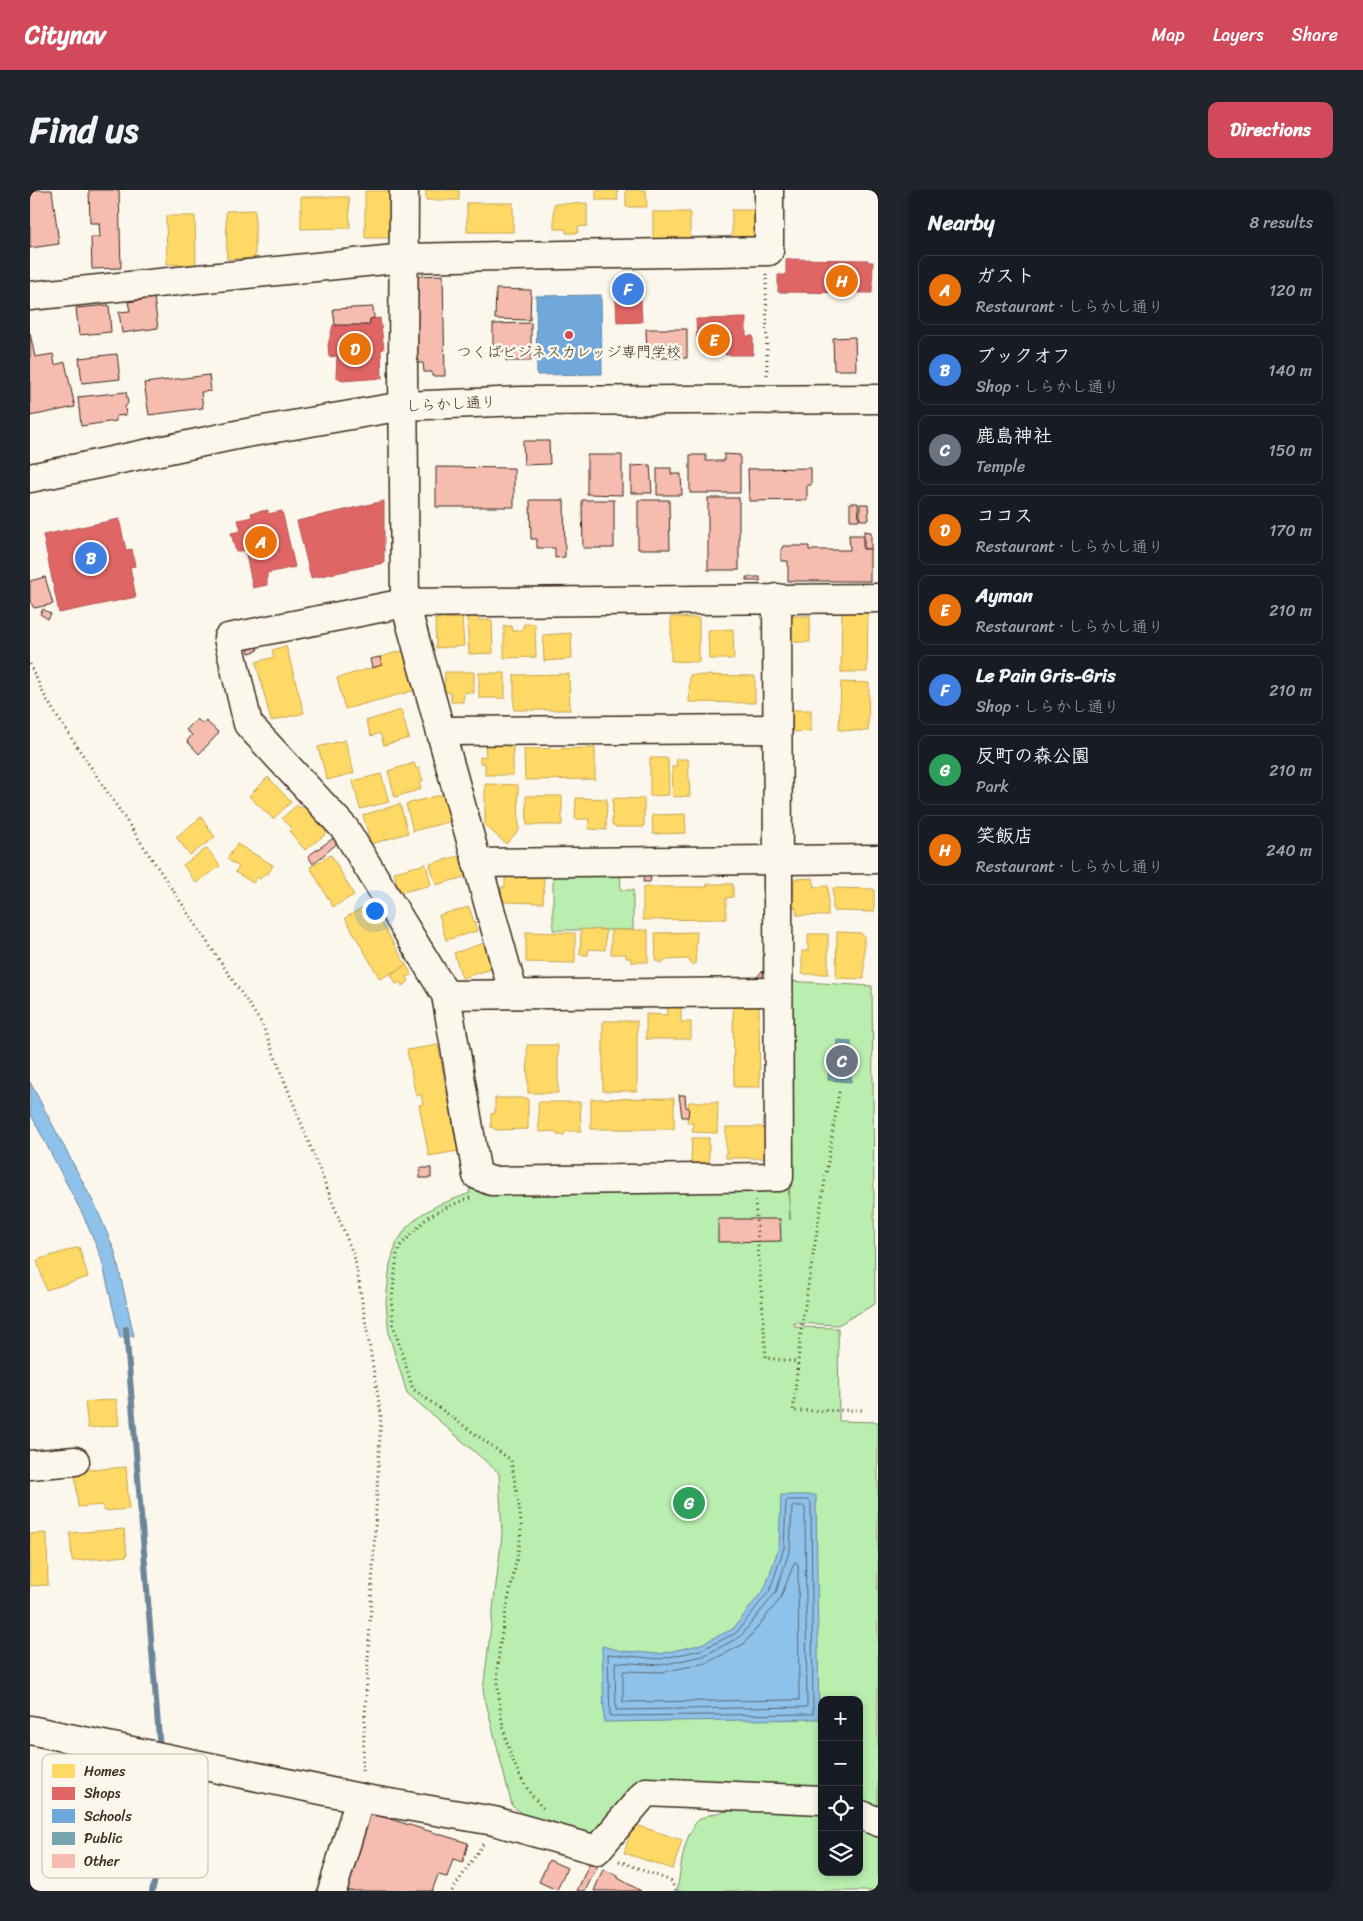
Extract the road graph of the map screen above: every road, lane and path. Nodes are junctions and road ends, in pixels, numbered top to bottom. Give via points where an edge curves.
1 (404, 190) edge
2 (770, 190) edge
3 (766, 251) junction
4 (405, 258) junction
5 (30, 296) edge
6 (768, 399) junction
7 (878, 399) edge
8 (403, 406) junction
9 (30, 478) edge
10 (777, 598) junction
11 (878, 598) edge
12 (405, 603) junction
13 (30, 664) edge
14 (777, 729) junction
15 (441, 731) junction
16 (777, 859) junction
17 (878, 859) edge
18 (477, 863) junction
19 (513, 992) junction
20 (778, 992) junction
21 (446, 994) junction
22 (839, 1092) dead end
23 (477, 1175) junction
24 (754, 1177) junction
25 (798, 1362) junction
26 (865, 1410) dead end
27 (75, 1461) dead end
28 (30, 1465) edge
29 (30, 1730) edge
30 (145, 1754) edge
31 (208, 1767) edge
32 (360, 1798) junction
33 (818, 1800) edge
34 (545, 1811) dead end
35 (863, 1816) edge
36 (494, 1821) junction
37 (878, 1822) edge
38 (597, 1850) junction
39 (332, 1891) edge
40 (452, 1891) edge
41 (676, 1891) edge

1 - 4 street
2 - 3 street via 769,251
3 - 4 street
3 - 6 path
4 - 5 street
4 - 8 street
6 - 7 street, しらかし通り
6 - 8 street, しらかし通り via 520,401
8 - 9 street, しらかし通り via 232,436
8 - 12 street
10 - 11 street
10 - 12 street
10 - 14 street
12 - 15 street
12 - 21 street via 228,638 248,724 346,829
13 - 32 path via 58,718 262,1024 355,1259 381,1415
14 - 15 street
14 - 16 street
15 - 18 street
16 - 17 street
16 - 18 street
16 - 20 street
18 - 19 street
19 - 20 street
19 - 21 street
20 - 24 street via 779,1177
21 - 23 street
22 - 25 path
23 - 24 street via 491,1181
23 - 34 path via 477,1196 428,1217 401,1245 392,1299 393,1324 412,1390 511,1460 521,1530 499,1653 500,1702 510,1757 522,1783
24 - 25 path via 766,1358
25 - 26 path via 793,1411
27 - 28 street
29 - 30 street
31 - 32 street
32 - 36 street
32 - 39 street
33 - 38 street via 646,1792
35 - 37 street
36 - 38 street
36 - 40 path via 480,1852
38 - 41 path via 670,1881

